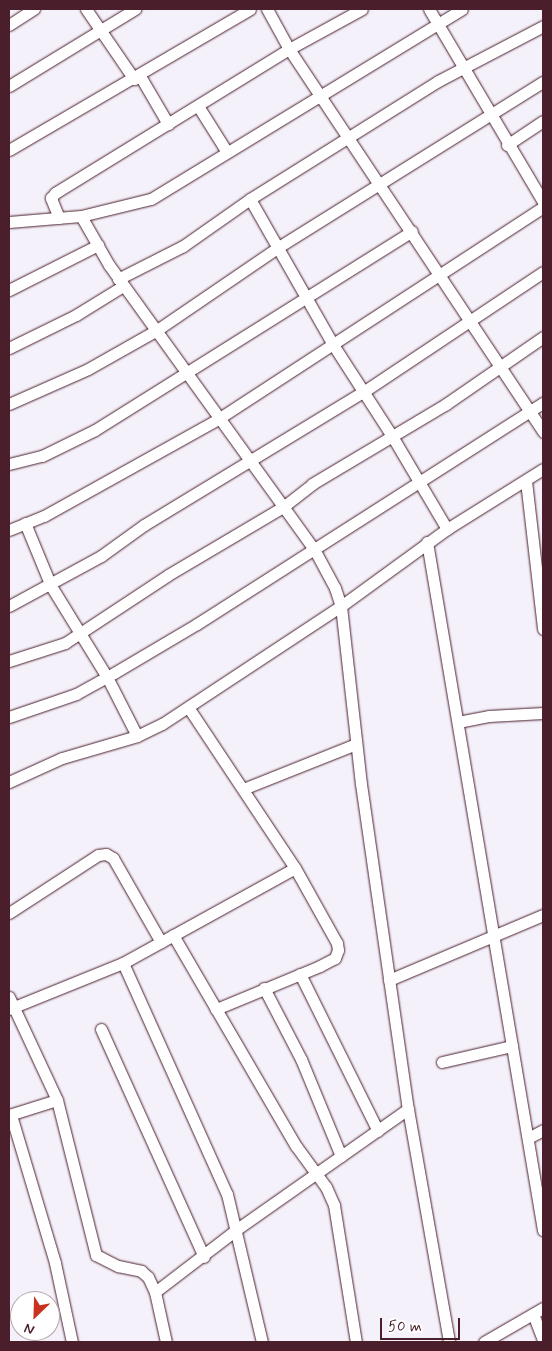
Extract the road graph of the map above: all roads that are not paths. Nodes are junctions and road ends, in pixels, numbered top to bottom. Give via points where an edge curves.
1 (34, 9) edge
2 (86, 9) edge
3 (134, 9) edge
4 (250, 9) edge
5 (267, 9) edge
6 (362, 9) edge
7 (429, 9) edge
8 (462, 9) edge
9 (9, 24) edge
10 (437, 26) junction
11 (543, 26) edge
12 (101, 30) junction
13 (289, 49) junction
14 (463, 70) junction
15 (137, 78) junction
16 (543, 82) edge
17 (9, 86) edge
18 (319, 93) junction
19 (198, 106) junction
20 (489, 115) junction
21 (543, 121) edge
22 (168, 124) junction
23 (349, 138) junction
24 (508, 145) junction
25 (9, 150) edge
26 (227, 152) junction
27 (381, 185) junction
28 (250, 199) junction
29 (543, 202) edge
30 (543, 207) edge
31 (81, 216) junction
32 (59, 218) junction
33 (9, 222) edge
34 (412, 231) junction
35 (98, 245) junction
36 (278, 248) junction
37 (543, 272) edge
38 (439, 273) junction
39 (121, 282) junction
40 (9, 290) edge
41 (305, 296) junction
42 (470, 319) junction
43 (157, 330) junction
44 (543, 337) edge
45 (332, 343) junction
46 (9, 348) edge
47 (501, 365) junction
48 (188, 374) junction
49 (363, 392) junction
50 (543, 403) edge
51 (9, 404) edge
52 (531, 411) junction
53 (218, 420) junction
54 (543, 432) edge
55 (392, 436) junction
56 (250, 462) junction
57 (9, 464) edge
58 (543, 469) edge
59 (526, 480) junction
60 (418, 482) junction
61 (283, 507) junction
62 (25, 523) junction
63 (447, 529) junction
64 (9, 530) edge
65 (427, 542) junction
66 (314, 549) junction
67 (50, 586) junction
68 (9, 606) edge
69 (341, 606) junction
70 (543, 629) edge
71 (80, 632) junction
72 (9, 661) edge
73 (107, 677) junction
74 (188, 707) junction
75 (543, 713) edge
76 (9, 717) edge
77 (458, 722) junction
78 (138, 736) junction
79 (356, 744) junction
80 (9, 782) edge
81 (243, 789) junction
82 (295, 868) junction
83 (9, 913) edge
84 (543, 915) edge
85 (173, 935) junction
86 (493, 938) junction
87 (161, 942) junction
88 (124, 963) junction
89 (300, 974) junction
90 (389, 980) junction
91 (264, 988) junction
92 (11, 1004) edge
93 (216, 1009) junction
94 (101, 1030) dead end
95 (512, 1046) junction
96 (442, 1062) dead end
97 (58, 1100) junction
98 (408, 1109) junction
99 (10, 1115) edge
100 (543, 1130) edge
101 (378, 1131) junction
102 (528, 1138) junction
103 (341, 1156) junction
104 (316, 1173) junction
105 (542, 1213) edge
106 (237, 1230) junction
107 (543, 1230) edge
108 (204, 1257) junction
109 (155, 1292) junction
110 (538, 1311) edge
111 (543, 1340) edge
112 (72, 1342) edge
113 (166, 1342) edge
114 (262, 1342) edge
115 (356, 1342) edge
116 (449, 1342) edge
117 (484, 1342) edge

1 - 9 street
2 - 12 street
3 - 12 street
4 - 15 street
5 - 13 street
6 - 13 street
7 - 10 street
8 - 10 street
10 - 14 street
10 - 18 street
11 - 14 street
12 - 15 street
12 - 17 street
13 - 18 street
13 - 19 street
14 - 20 street
14 - 23 street via 438,81
15 - 22 street
15 - 25 street
16 - 20 street
18 - 23 street
18 - 26 street
19 - 22 street
19 - 26 street
20 - 24 street
20 - 27 street
21 - 24 street
22 - 32 street via 52,195
23 - 27 street
23 - 28 street
24 - 29 street
26 - 31 street via 150,199
27 - 34 street
27 - 36 street
28 - 36 street
28 - 39 street via 183,246
30 - 38 street
31 - 32 street
31 - 35 street
32 - 33 street
34 - 38 street
34 - 41 street
35 - 39 street
35 - 40 street
36 - 41 street
36 - 43 street
37 - 42 street
38 - 42 street
38 - 45 street
39 - 43 street
39 - 46 street via 76,315
41 - 45 street
41 - 48 street
42 - 47 street
42 - 49 street
43 - 48 street
43 - 51 street via 88,369
44 - 47 street
45 - 49 street
45 - 53 street
47 - 52 street
47 - 55 street via 446,404
48 - 53 street
48 - 57 street via 95,430 42,456
49 - 55 street
49 - 56 street
50 - 52 street
52 - 54 street
52 - 60 street
53 - 56 street
53 - 62 street
55 - 60 street
55 - 61 street via 312,484
56 - 61 street
56 - 67 street
58 - 59 street
59 - 63 street
59 - 70 street
60 - 63 street
60 - 66 street
61 - 66 street
61 - 71 street
62 - 64 street
62 - 67 street
63 - 65 street
65 - 69 street
65 - 77 street
66 - 69 street via 331,577
66 - 73 street
67 - 68 street
67 - 71 street
69 - 74 street
69 - 79 street
71 - 72 street via 65,642
71 - 73 street
73 - 76 street via 76,694
73 - 78 street
74 - 78 street
74 - 81 street
75 - 77 street via 489,716
77 - 86 street
78 - 80 street via 62,758
79 - 81 street
79 - 90 street
81 - 82 street
82 - 85 street
82 - 89 street via 338,943 335,958
83 - 87 street via 98,855 106,854 113,858
84 - 86 street
85 - 87 street
85 - 93 street
86 - 90 street
86 - 95 street
87 - 88 street
88 - 92 street
88 - 106 street via 227,1194
89 - 91 street
89 - 101 street
90 - 98 street
91 - 93 street
91 - 103 street via 301,1059
92 - 97 street
93 - 104 street via 291,1138
94 - 108 street
95 - 96 street
95 - 102 street
97 - 99 street
97 - 109 street via 96,1255 118,1266 141,1271 148,1276
98 - 101 street
98 - 116 street
99 - 112 street via 55,1263
100 - 102 street
101 - 103 street
102 - 105 street
103 - 104 street
104 - 106 street
104 - 115 street via 334,1205
105 - 107 street
106 - 108 street
106 - 114 street
108 - 109 street
109 - 113 street
110 - 111 street
110 - 117 street

